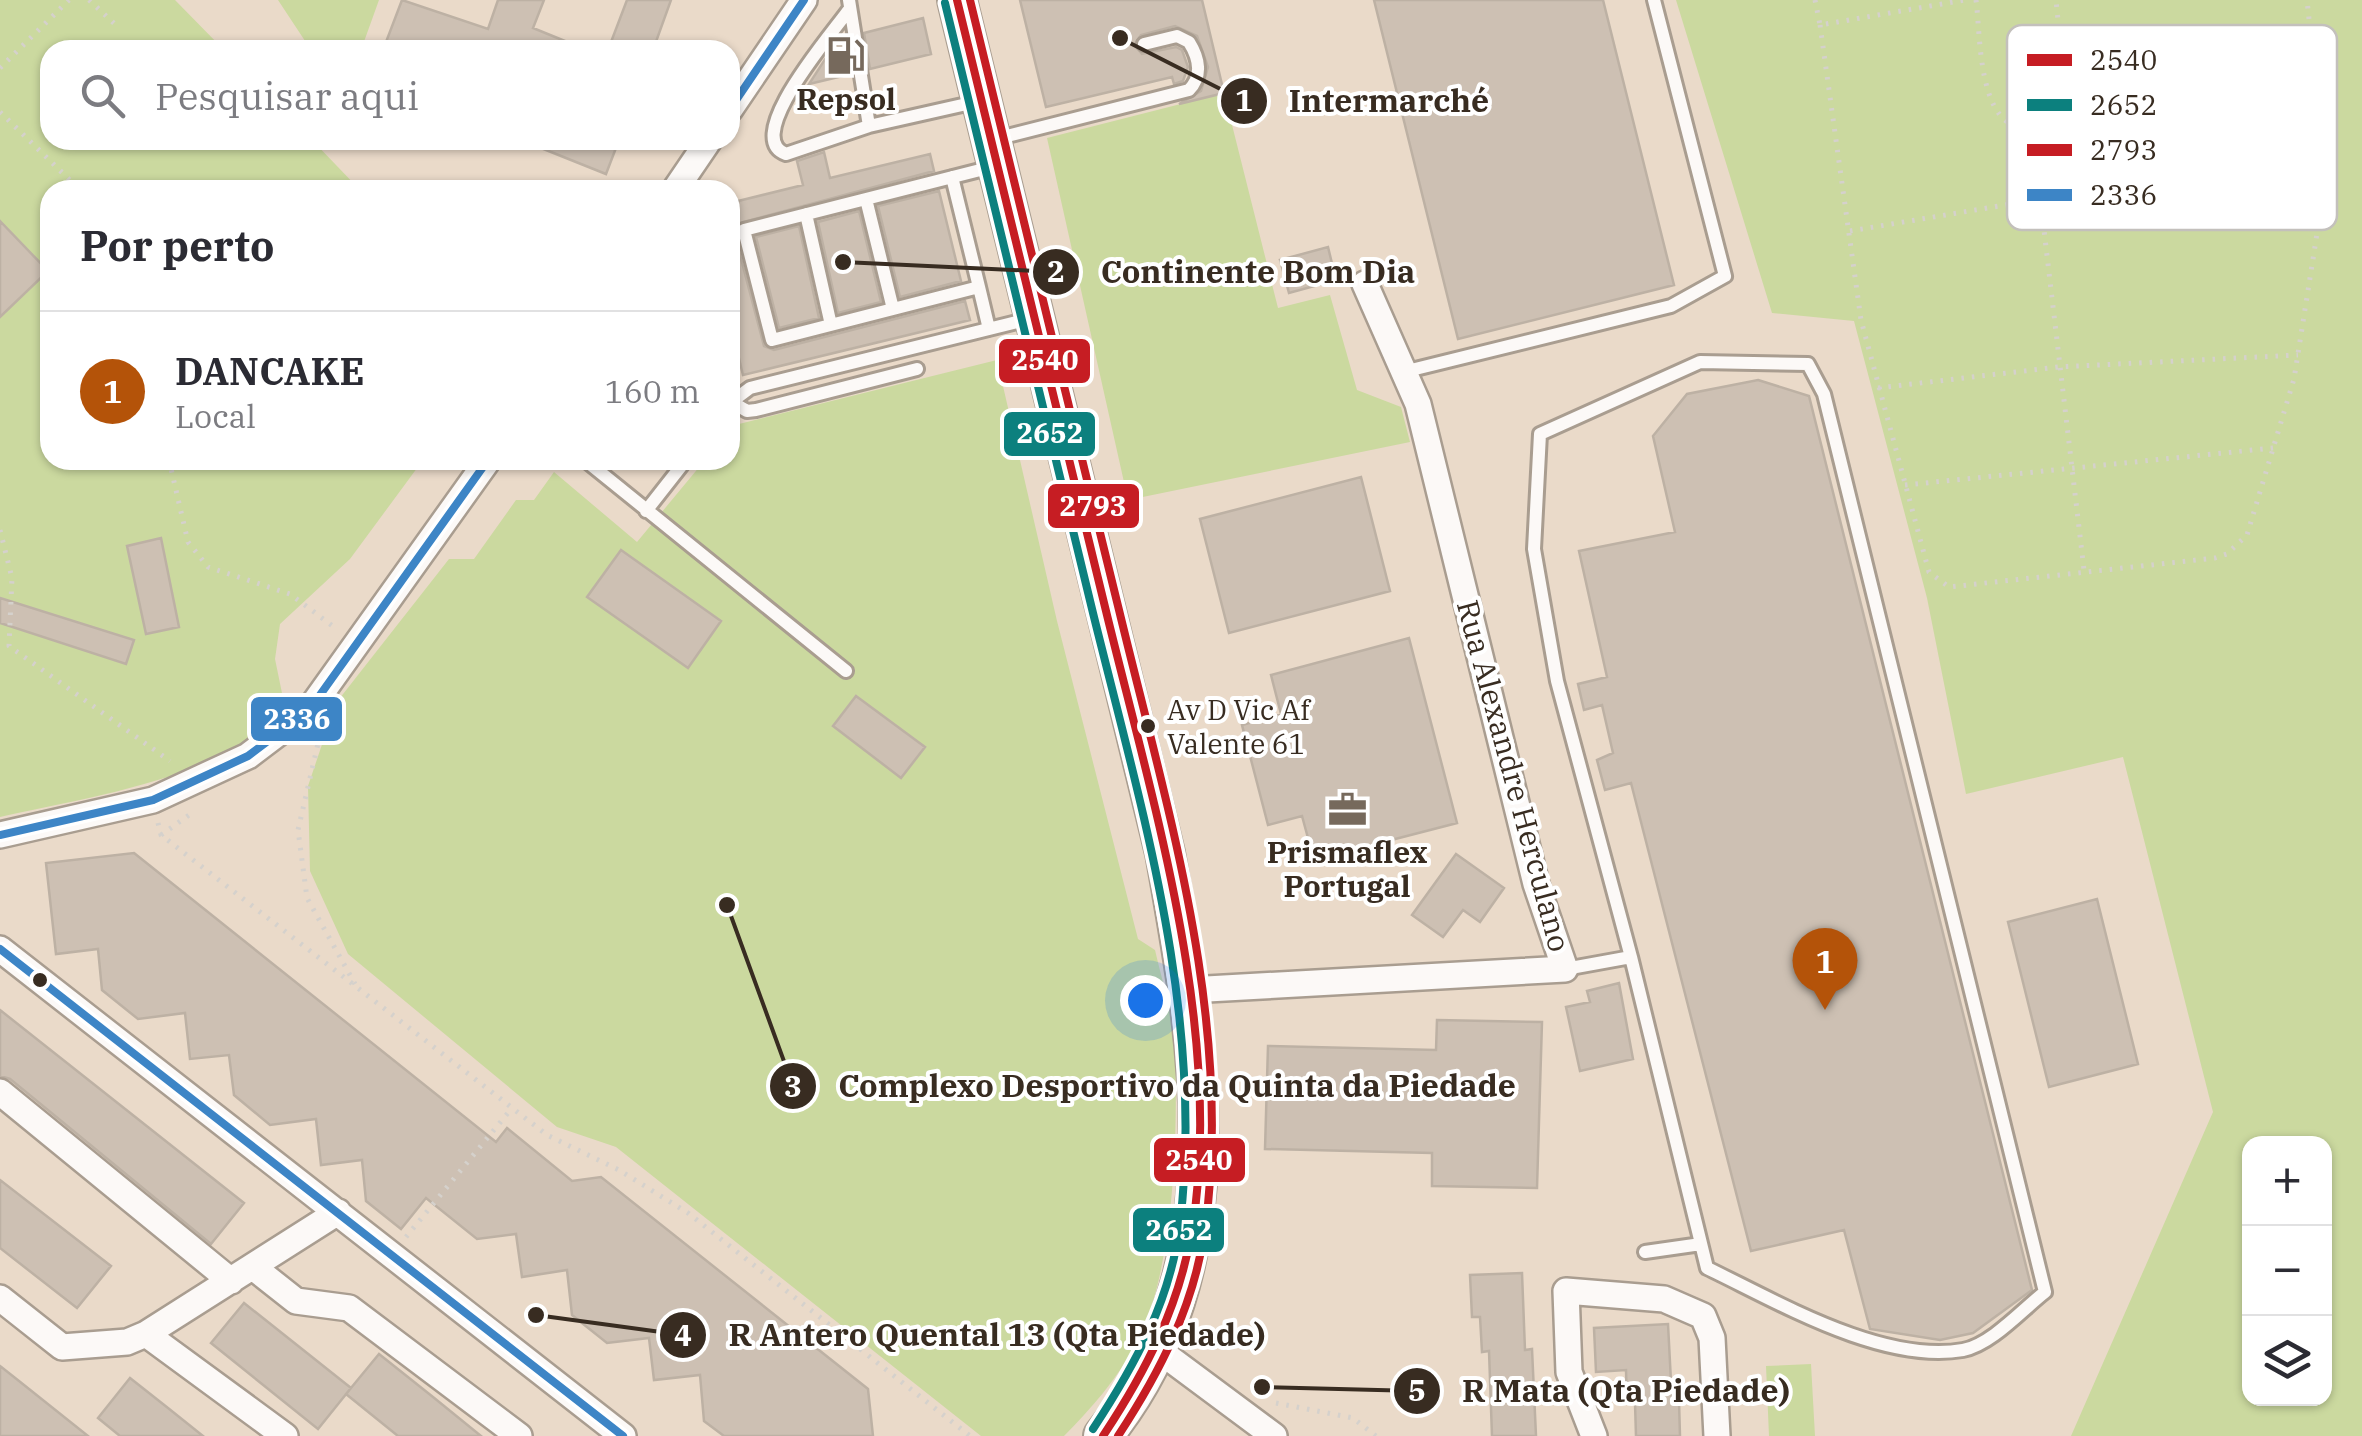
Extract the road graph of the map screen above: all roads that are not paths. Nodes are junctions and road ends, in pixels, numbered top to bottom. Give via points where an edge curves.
1 (804, 0) edge
2 (957, 0) edge
3 (1654, 0) edge
4 (848, 6) edge
5 (1144, 44) dead end
6 (740, 94) edge
7 (982, 100) junction
8 (869, 126) junction
9 (702, 150) edge
10 (996, 152) junction
11 (952, 177) junction
12 (681, 180) edge
13 (866, 199) junction
14 (806, 214) junction
15 (1365, 284) dead end
16 (979, 287) junction
17 (893, 309) junction
18 (1036, 317) junction
19 (830, 325) junction
20 (989, 328) junction
21 (917, 370) dead end
22 (1401, 372) junction
23 (740, 395) edge
24 (740, 408) edge
25 (481, 470) edge
26 (597, 470) edge
27 (678, 470) edge
28 (646, 510) junction
29 (846, 671) dead end
30 (0, 835) edge
31 (0, 949) edge
32 (1631, 956) junction
33 (1564, 969) junction
34 (1189, 990) junction
35 (0, 1092) edge
36 (338, 1212) junction
37 (1701, 1244) junction
38 (1645, 1252) dead end
39 (242, 1274) junction
40 (0, 1298) edge
41 (146, 1334) junction
42 (1157, 1349) junction
43 (286, 1436) edge
44 (518, 1436) edge
45 (623, 1436) edge
46 (1103, 1436) edge
47 (1274, 1436) edge
48 (1594, 1436) edge
49 (1716, 1436) edge

1 - 6 street
2 - 7 street
3 - 22 lane via 1725,276 1671,306
4 - 8 lane
4 - 8 lane via 775,116 770,138 786,154
5 - 10 lane via 1177,36 1190,42 1196,82
7 - 8 lane
7 - 10 street
9 - 12 street
10 - 11 lane
10 - 18 street
11 - 13 lane
11 - 16 lane
13 - 14 lane
13 - 17 lane
14 - 19 lane
14 - 19 lane via 744,230 772,340
15 - 22 street, Rua Alexandre Herculano
16 - 17 lane
16 - 20 lane
17 - 19 lane
18 - 20 lane
18 - 34 street via 1164,852
20 - 23 lane
21 - 24 lane via 747,412
22 - 33 street, Rua Alexandre Herculano via 1418,404 1536,884
25 - 30 street via 310,709 248,756 154,800
26 - 28 lane
27 - 28 lane
28 - 29 lane
31 - 36 street
32 - 33 lane
32 - 37 lane
32 - 37 lane via 1556,682 1534,550 1540,434 1700,362 1808,364 1824,394 2045,1292 1966,1350 1860,1340 1706,1268
33 - 34 street, Rua Alexandre Herculano
34 - 42 street via 1201,1099 1197,1201 1182,1276
35 - 39 street
36 - 39 street
36 - 45 street
37 - 38 lane
39 - 41 street
39 - 44 street via 296,1301 349,1308
40 - 41 street via 62,1346 127,1342
41 - 43 street
42 - 46 street
42 - 47 street
48 - 49 street via 1570,1372 1566,1291 1664,1298 1703,1316 1712,1338

